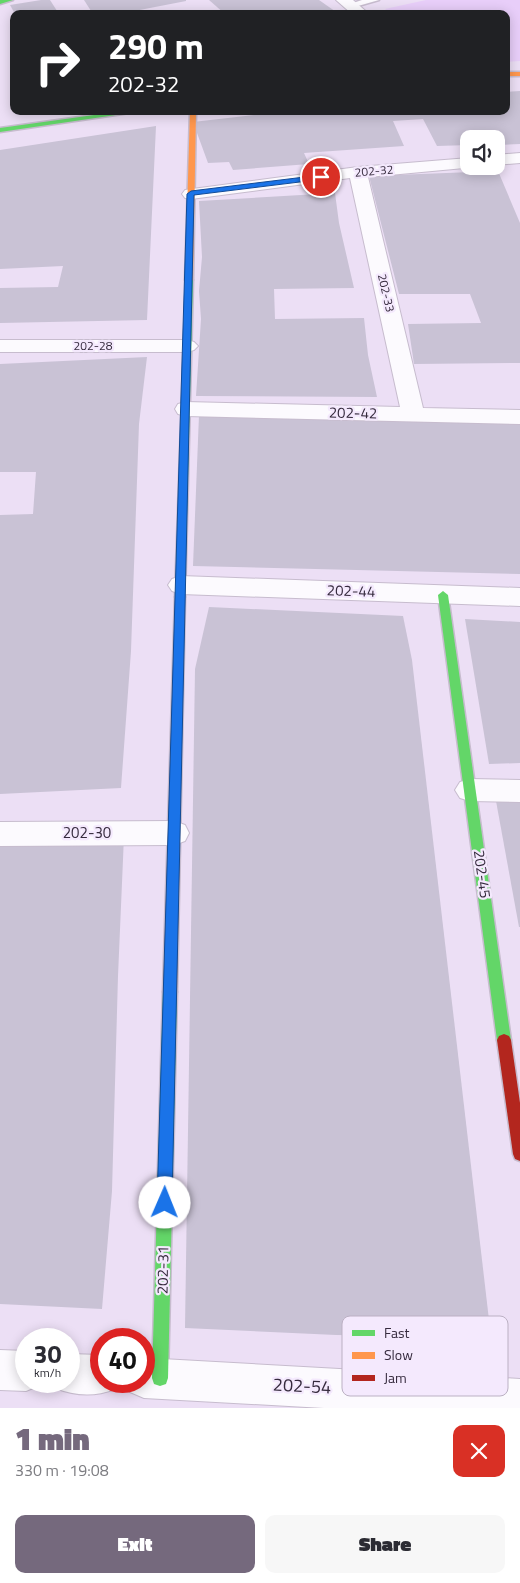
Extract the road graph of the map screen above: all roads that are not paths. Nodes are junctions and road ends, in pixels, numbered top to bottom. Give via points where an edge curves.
1 (10, 0) edge
2 (375, 0) edge
3 (0, 2) edge
4 (352, 6) edge
5 (111, 115) edge
6 (193, 115) edge
7 (0, 130) edge
8 (520, 158) edge
9 (505, 159) edge
10 (460, 164) edge
11 (358, 172) junction
12 (191, 194) junction
13 (0, 346) edge
14 (187, 346) junction
15 (186, 409) junction
16 (413, 414) junction
17 (520, 417) edge
18 (181, 585) junction
19 (443, 595) junction
20 (520, 597) edge
21 (470, 790) junction
22 (520, 791) edge
23 (174, 833) junction
24 (0, 834) edge
25 (513, 1047) edge
26 (520, 1154) edge
27 (154, 1328) edge
28 (0, 1370) edge
29 (15, 1371) edge
30 (155, 1378) edge
31 (342, 1389) edge
32 (467, 1396) edge
33 (520, 1399) edge

1 - 3 street
2 - 4 lane
5 - 7 street
6 - 12 street, 202-31
8 - 9 street
10 - 11 street, 202-32
11 - 12 street, 202-32
11 - 16 street, 202-33
12 - 14 street, 202-31
13 - 14 street, 202-28
14 - 15 street, 202-31
15 - 16 street, 202-42
15 - 18 street, 202-31
16 - 17 street, 202-42
18 - 19 street, 202-44
18 - 23 street, 202-31
19 - 20 street, 202-44
19 - 21 street, 202-45
21 - 22 street
21 - 25 street, 202-45
23 - 24 street, 202-30
23 - 27 street, 202-31
25 - 26 street, 202-45
28 - 29 street
30 - 31 street, 202-54
32 - 33 street, 202-54

